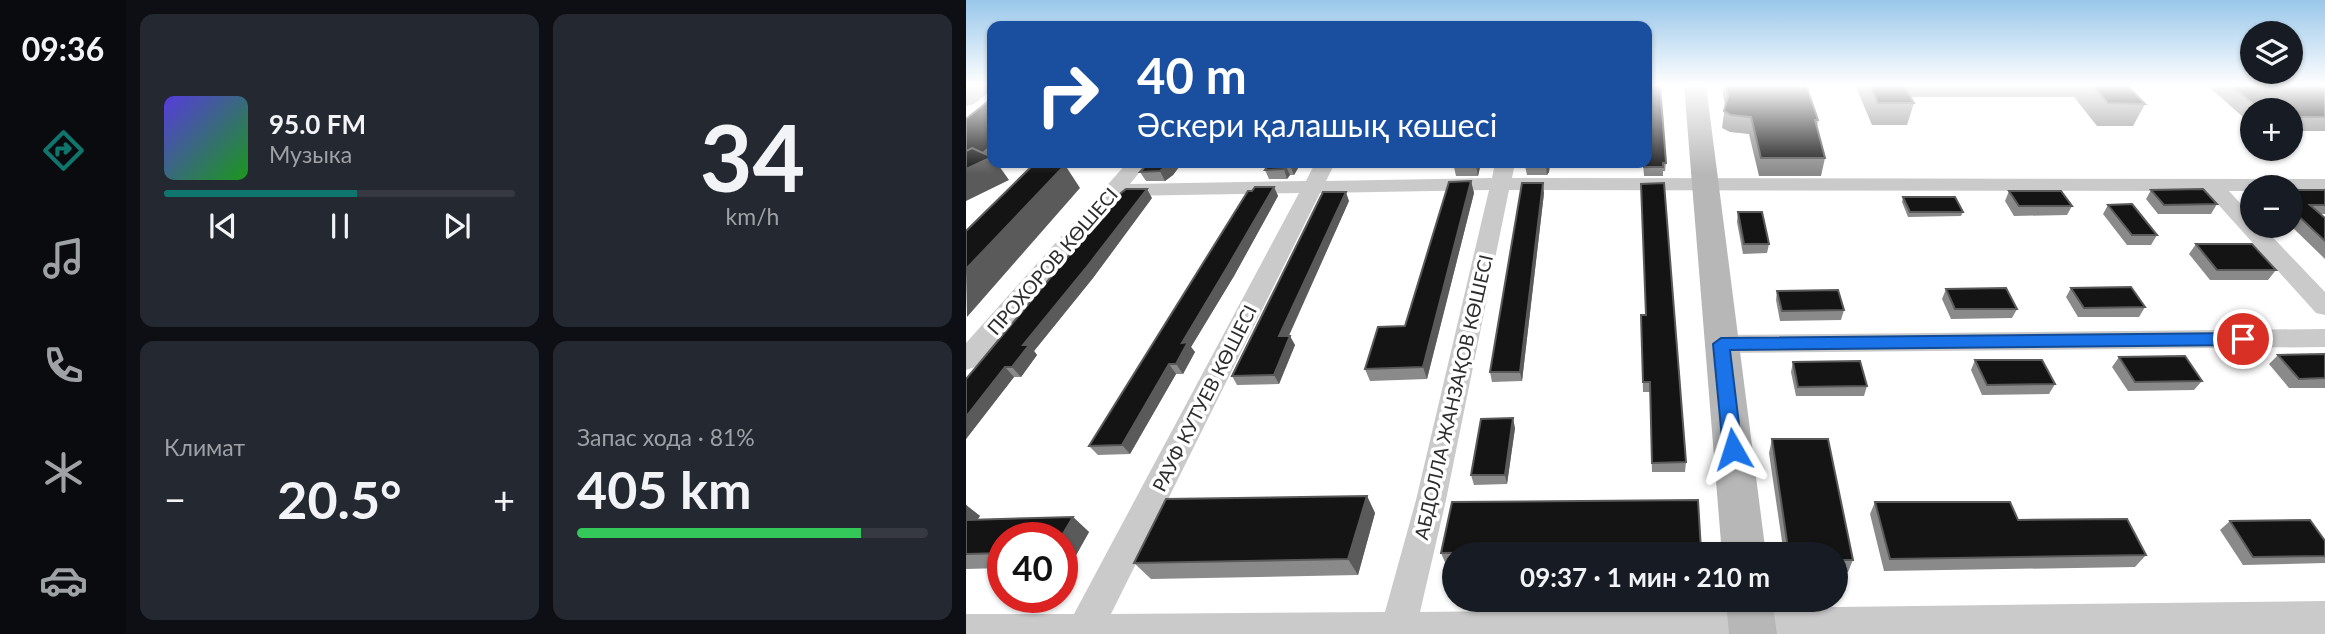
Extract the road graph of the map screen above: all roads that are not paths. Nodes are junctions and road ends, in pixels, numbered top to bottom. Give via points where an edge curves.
1 (1698, 115) edge
2 (1133, 168) edge
3 (1502, 173) edge
4 (1318, 175) edge
5 (1704, 184) junction
6 (2212, 185) junction
7 (2325, 185) edge
8 (1114, 190) junction
9 (2325, 307) edge
10 (2325, 338) edge
11 (1721, 344) junction
12 (966, 360) edge
13 (1743, 542) edge
14 (2325, 618) edge
15 (1751, 620) edge
16 (2122, 628) edge
17 (1398, 630) junction
18 (966, 632) edge
19 (1083, 633) edge

1 - 5 street
2 - 8 street, ПРОХОРОВ КӨШЕСІ
3 - 4 street
3 - 5 street
3 - 17 street, АБДОЛЛА ЖАНЗАҚОВ КӨШЕСІ
4 - 8 street
4 - 19 street, РАУФ КУТУЕВ КӨШЕСІ
5 - 6 street
5 - 11 street
6 - 7 street
6 - 9 street
8 - 12 street, ПРОХОРОВ КӨШЕСІ
10 - 11 street
11 - 13 street
14 - 16 street
15 - 16 street
15 - 17 street
17 - 19 street
18 - 19 street

